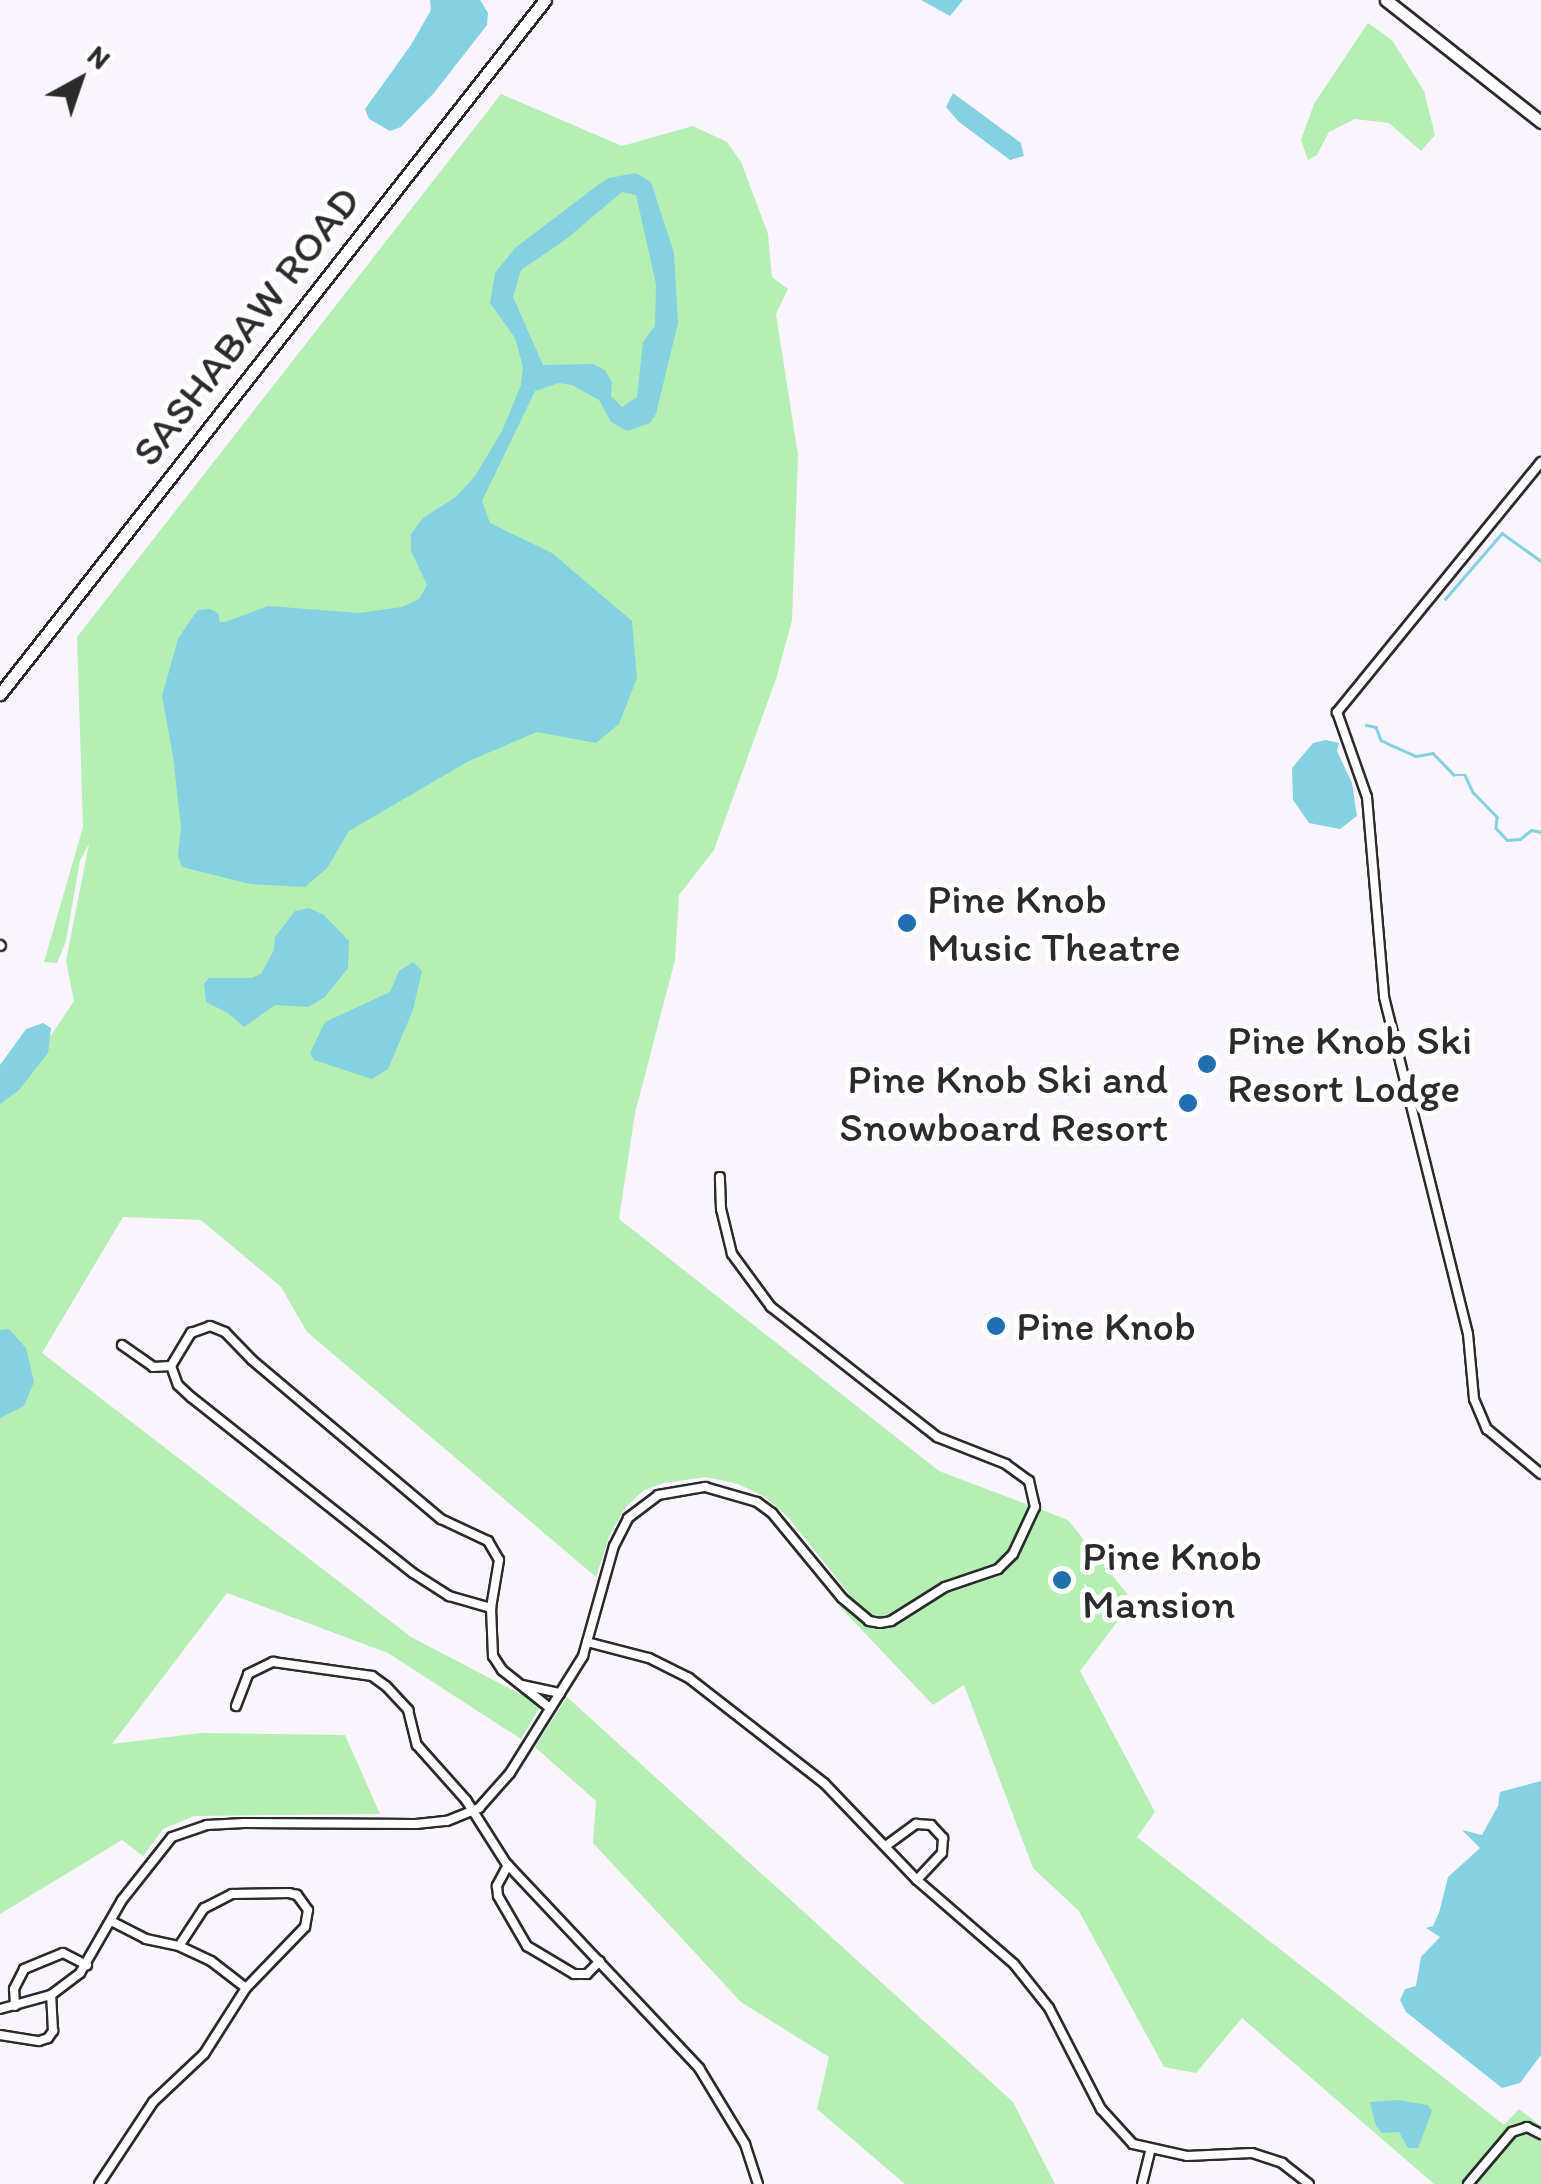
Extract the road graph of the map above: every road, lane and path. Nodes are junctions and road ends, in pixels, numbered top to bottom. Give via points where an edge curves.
1 (545, 0) edge
2 (1386, 0) edge
3 (1541, 122) edge
4 (1541, 462) edge
5 (0, 694) edge
6 (720, 1176) dead end
7 (122, 1345) dead end
8 (171, 1366) junction
9 (1541, 1474) edge
10 (491, 1608) junction
11 (587, 1642) junction
12 (522, 1685) junction
13 (560, 1693) junction
14 (236, 1706) dead end
15 (550, 1708) junction
16 (473, 1811) junction
17 (887, 1845) junction
18 (508, 1865) junction
19 (917, 1880) junction
20 (111, 1921) junction
21 (179, 1946) junction
22 (600, 1962) junction
23 (87, 1964) junction
24 (246, 1988) junction
25 (50, 1995) junction
26 (15, 2006) junction
27 (0, 2009) edge
28 (0, 2034) edge
29 (1541, 2134) edge
30 (1150, 2150) junction
31 (99, 2184) edge
32 (758, 2184) edge
33 (1142, 2184) edge
34 (1309, 2184) edge
35 (1468, 2184) edge

1 - 5 main road, SASHABAW ROAD
2 - 3 main road
4 - 9 street via 1337,712 1367,797 1384,996 1468,1334 1474,1399 1483,1424
6 - 11 street via 732,1254 771,1307 937,1437 1022,1474 1035,1492 1035,1507 1013,1554 998,1569 945,1587 880,1623 842,1598 757,1502 705,1487 658,1495 640,1505 620,1532
7 - 8 street via 153,1367
8 - 10 street via 178,1386 413,1574 449,1596
8 - 10 street via 192,1334 210,1326 226,1332 440,1519 488,1541 499,1560
10 - 12 street via 493,1656
11 - 13 street
11 - 17 street via 648,1658 710,1691 824,1783
12 - 13 street
12 - 15 street
13 - 15 street
14 - 16 street via 248,1674 272,1662 372,1676 408,1710 416,1744
15 - 16 street via 510,1773
16 - 18 street
16 - 20 street via 416,1824 191,1829 160,1847
17 - 19 street
17 - 19 street via 916,1824 931,1825 943,1838 942,1853
18 - 22 street
18 - 22 street via 498,1896 519,1937 574,1974 587,1974
19 - 30 street via 1014,1964 1048,2008 1115,2129
20 - 21 street
20 - 23 street
21 - 24 street
21 - 24 street via 212,1900 250,1892 297,1895 308,1910 305,1928
22 - 32 street via 700,2068 745,2144
23 - 25 street
23 - 26 street via 62,1952 24,1969
24 - 31 street via 204,2054 153,2102
25 - 26 street
25 - 28 street via 54,2031 48,2038
26 - 27 street
29 - 35 street via 1527,2127 1512,2132
30 - 33 street
30 - 34 street via 1187,2156 1252,2152 1282,2163

